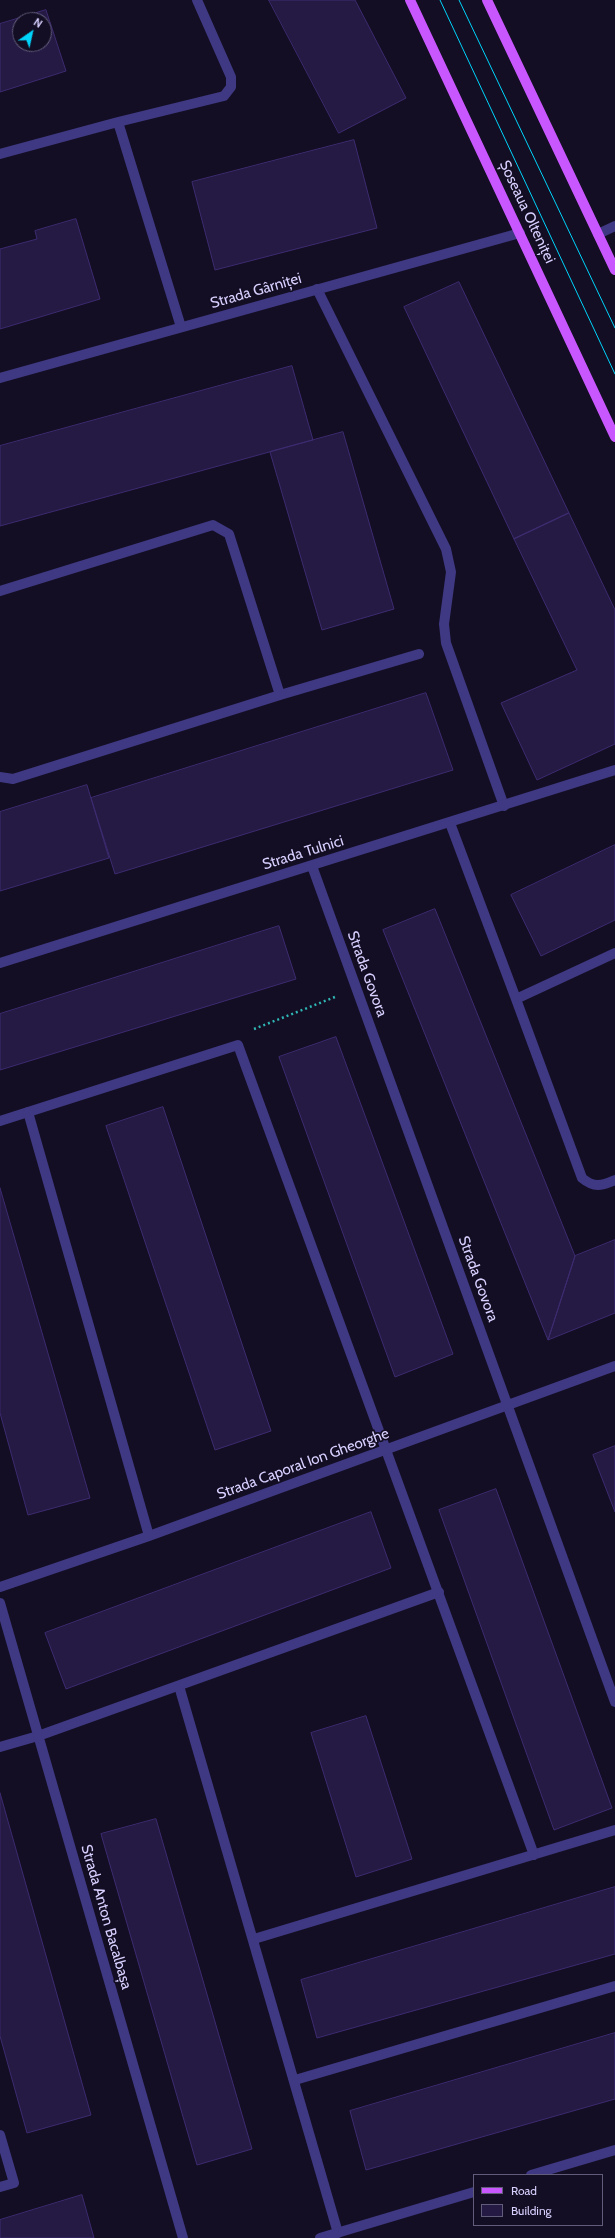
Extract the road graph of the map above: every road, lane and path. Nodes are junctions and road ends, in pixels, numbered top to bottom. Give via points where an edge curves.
1 (197, 0) edge
2 (410, 0) edge
3 (487, 0) edge
4 (118, 122) junction
5 (0, 154) edge
6 (615, 226) edge
7 (520, 233) junction
8 (598, 234) junction
9 (615, 270) edge
10 (317, 289) junction
11 (181, 328) junction
12 (0, 378) edge
13 (615, 437) edge
14 (0, 591) edge
15 (419, 654) dead end
16 (280, 695) junction
17 (615, 770) edge
18 (0, 777) edge
19 (504, 806) junction
20 (450, 823) junction
21 (312, 866) junction
22 (615, 953) edge
23 (0, 963) edge
24 (357, 988) junction
25 (516, 999) junction
26 (238, 1045) junction
27 (28, 1112) junction
28 (0, 1121) edge
29 (615, 1180) edge
30 (615, 1366) edge
31 (508, 1406) junction
32 (386, 1450) junction
33 (149, 1536) junction
34 (0, 1587) edge
35 (439, 1592) junction
36 (0, 1603) edge
37 (179, 1686) junction
38 (615, 1702) edge
39 (38, 1736) junction
40 (0, 1747) edge
41 (615, 1830) edge
42 (534, 1855) junction
43 (254, 1939) junction
44 (615, 1986) edge
45 (294, 2080) junction
46 (0, 2134) edge
47 (615, 2150) edge
48 (534, 2174) edge
49 (0, 2187) edge
50 (473, 2192) edge
51 (338, 2233) junction
52 (183, 2238) edge
53 (320, 2238) edge

1 - 4 street via 230,77 231,87 224,96
2 - 7 main road, Șoseaua Olteniței
3 - 8 main road
4 - 5 street
4 - 11 street
6 - 8 street
7 - 10 street, Strada Gârniței
7 - 13 main road, Șoseaua Olteniței
8 - 9 main road
10 - 11 street, Strada Gârniței
10 - 19 street via 446,549 451,572 444,624 446,643
11 - 12 street, Strada Gârniței
14 - 16 street via 213,525 229,534
15 - 16 street
16 - 18 street via 14,779
17 - 19 street, Strada Tulnici
19 - 20 street, Strada Tulnici
20 - 21 street, Strada Tulnici
20 - 25 street
21 - 23 street, Strada Tulnici
21 - 24 street, Strada Govora
22 - 25 street
24 - 26 path via 254,1029
24 - 31 street, Strada Govora
25 - 29 street via 582,1178 591,1185 602,1186
26 - 27 street
26 - 32 street
27 - 28 street
27 - 33 street
30 - 31 street, Strada Caporal Ion Gheorghe
31 - 32 street, Strada Caporal Ion Gheorghe
31 - 38 street, Strada Govora
32 - 33 street, Strada Caporal Ion Gheorghe
32 - 35 street
33 - 34 street, Strada Caporal Ion Gheorghe
35 - 37 street
35 - 42 street
36 - 39 street, Strada Anton Bacalbașa
37 - 39 street
37 - 43 street
39 - 40 street
39 - 52 street, Strada Anton Bacalbașa
41 - 42 street
42 - 43 street
43 - 45 street
44 - 45 street
45 - 51 street
46 - 49 street via 14,2183
47 - 48 street
50 - 51 street
51 - 53 street

